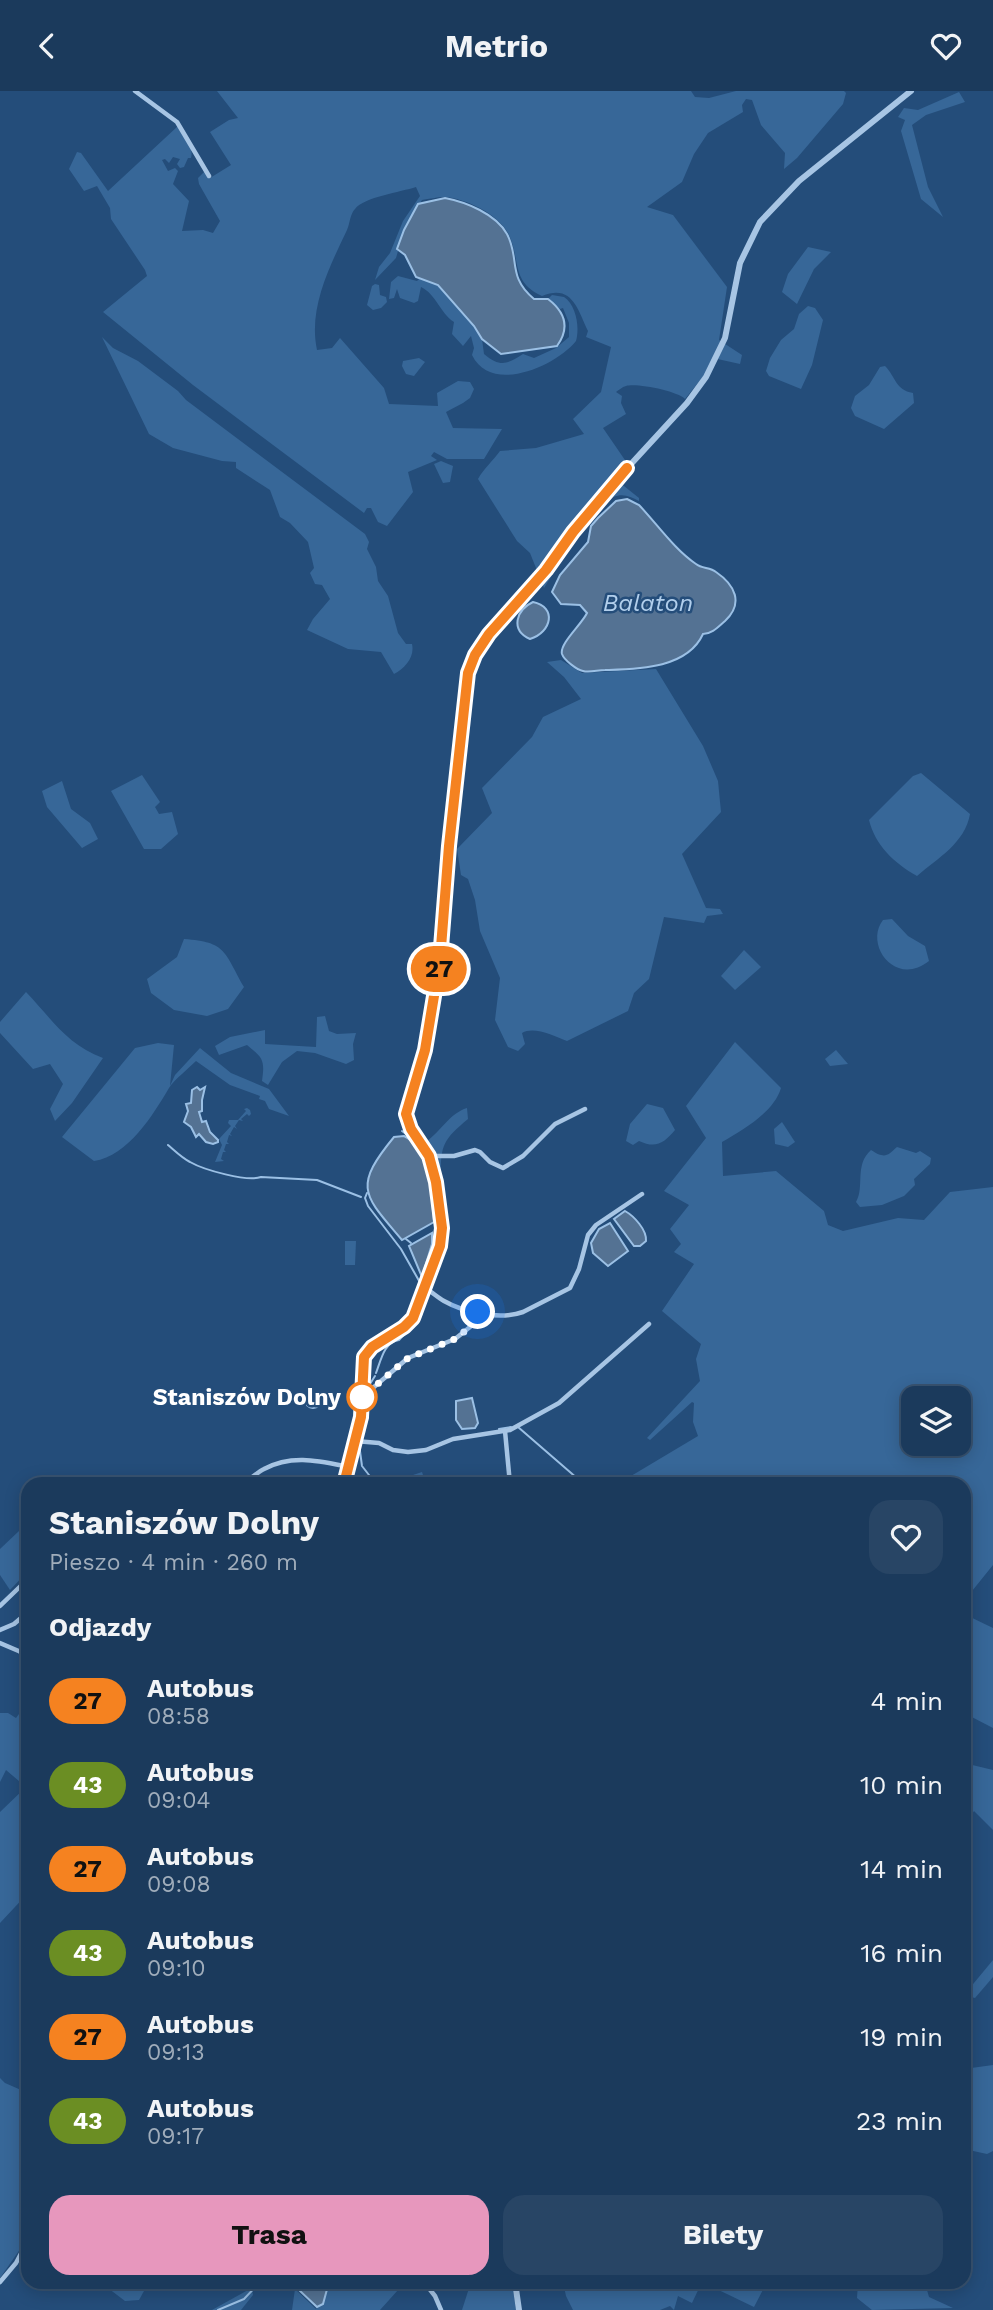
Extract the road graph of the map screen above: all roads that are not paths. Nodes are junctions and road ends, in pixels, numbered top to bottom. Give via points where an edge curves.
1 (135, 91) edge
2 (911, 91) edge
3 (209, 176) dead end
4 (585, 1109) dead end
5 (429, 1156) junction
6 (642, 1194) dead end
7 (425, 1288) junction
8 (485, 1315) junction
9 (649, 1324) dead end
10 (362, 1390) junction
11 (505, 1431) junction
12 (355, 1441) junction
13 (349, 1467) junction
14 (255, 1477) edge
15 (346, 1477) edge
16 (509, 1477) edge
17 (21, 1586) edge
18 (0, 1606) edge
19 (21, 1618) edge
20 (0, 1630) edge
21 (0, 1643) edge
22 (21, 1653) edge
23 (21, 2253) edge
24 (0, 2282) edge
25 (430, 2289) edge
26 (516, 2289) edge
27 (441, 2310) edge
28 (519, 2310) edge

1 - 3 street via 175,120
2 - 5 street via 809,172 760,222 740,263 730,323 711,368 687,403 573,532 475,655 468,673 440,960 425,1050 406,1114
4 - 5 street via 555,1124 523,1156 503,1168 475,1150
5 - 7 street via 442,1228
6 - 8 street via 588,1235 570,1288 519,1313
7 - 8 street via 449,1304
7 - 10 street via 413,1318 364,1357
8 - 10 street via 455,1339 408,1358 374,1387
9 - 11 street via 559,1403
10 - 12 street
11 - 12 street via 448,1440 408,1453
11 - 16 street
12 - 13 street
13 - 14 street via 290,1460
13 - 15 street
17 - 18 street
19 - 20 street
21 - 22 street
23 - 24 street
25 - 27 street
26 - 28 street

